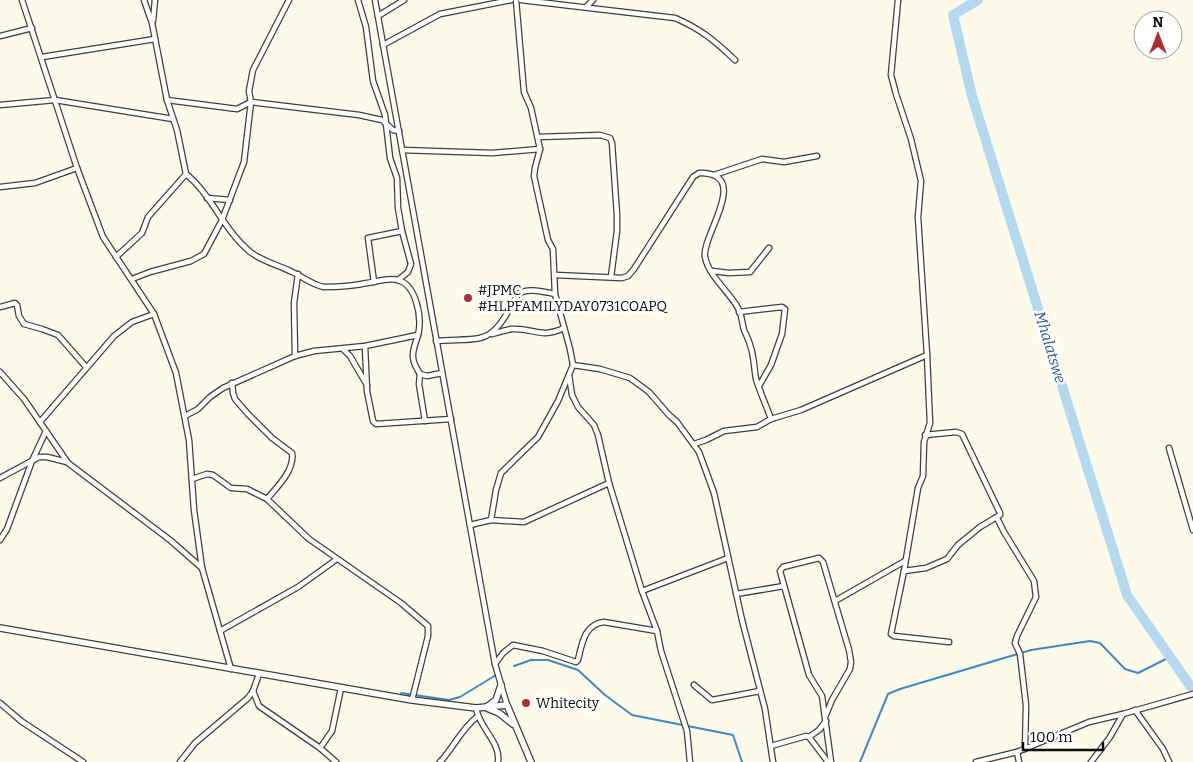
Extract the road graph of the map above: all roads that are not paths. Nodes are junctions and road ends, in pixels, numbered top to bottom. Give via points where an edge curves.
1 (22, 0) edge
2 (144, 0) edge
3 (155, 0) edge
4 (289, 0) edge
5 (358, 0) edge
6 (375, 0) edge
7 (404, 0) edge
8 (511, 0) edge
9 (516, 0) edge
10 (521, 0) edge
11 (594, 0) edge
12 (898, 0) edge
13 (587, 6) junction
14 (378, 16) junction
15 (152, 23) junction
16 (32, 28) junction
17 (0, 36) edge
18 (155, 39) junction
19 (383, 45) junction
20 (42, 57) junction
21 (736, 60) dead end
22 (55, 100) junction
23 (167, 100) junction
24 (251, 102) junction
25 (0, 105) edge
26 (173, 119) junction
27 (386, 123) junction
28 (399, 131) junction
29 (538, 137) junction
30 (540, 149) junction
31 (402, 150) junction
32 (816, 156) dead end
33 (77, 168) junction
34 (186, 174) junction
35 (714, 175) junction
36 (0, 187) edge
37 (207, 198) junction
38 (230, 200) junction
39 (222, 220) junction
40 (402, 231) junction
41 (769, 248) dead end
42 (116, 257) junction
43 (712, 271) junction
44 (298, 274) junction
45 (555, 275) junction
46 (611, 277) junction
47 (132, 279) junction
48 (398, 280) junction
49 (374, 282) junction
50 (555, 294) junction
51 (0, 307) edge
52 (739, 312) junction
53 (154, 314) junction
54 (564, 328) junction
55 (491, 334) junction
56 (418, 336) junction
57 (436, 341) junction
58 (365, 346) junction
59 (343, 349) junction
60 (927, 355) junction
61 (295, 356) junction
62 (572, 365) junction
63 (86, 367) junction
64 (0, 372) edge
65 (442, 373) junction
66 (569, 373) junction
67 (420, 374) junction
68 (232, 383) junction
69 (367, 386) junction
70 (759, 387) junction
71 (185, 416) junction
72 (771, 418) junction
73 (451, 419) junction
74 (425, 421) junction
75 (40, 422) junction
76 (46, 431) junction
77 (925, 435) junction
78 (694, 444) junction
79 (1169, 448) dead end
80 (32, 461) junction
81 (68, 463) junction
82 (0, 478) edge
83 (192, 479) junction
84 (609, 483) junction
85 (267, 499) junction
86 (997, 518) junction
87 (491, 520) junction
88 (470, 525) junction
89 (1193, 530) edge
90 (0, 540) edge
91 (728, 558) junction
92 (337, 559) junction
93 (905, 561) junction
94 (202, 568) junction
95 (904, 572) junction
96 (784, 586) junction
97 (642, 590) junction
98 (736, 594) junction
99 (835, 601) junction
100 (0, 628) edge
101 (220, 631) junction
102 (657, 631) junction
103 (949, 642) dead end
104 (496, 664) junction
105 (231, 669) junction
106 (259, 674) junction
107 (501, 685) junction
108 (694, 685) dead end
109 (341, 688) junction
110 (254, 691) junction
111 (760, 691) junction
112 (1193, 694) edge
113 (412, 700) junction
114 (0, 703) edge
115 (242, 704) junction
116 (257, 704) junction
117 (507, 705) junction
118 (476, 708) junction
119 (485, 708) junction
120 (1136, 710) junction
121 (1123, 714) junction
122 (478, 716) junction
123 (825, 719) junction
124 (516, 728) junction
125 (809, 736) junction
126 (771, 746) junction
127 (320, 748) junction
128 (1025, 749) junction
129 (1017, 752) junction
130 (68, 753) junction
131 (70, 762) edge
132 (83, 762) edge
133 (180, 762) edge
134 (336, 762) edge
135 (440, 762) edge
136 (498, 762) edge
137 (531, 762) edge
138 (690, 762) edge
139 (773, 762) edge
140 (829, 762) edge
141 (976, 762) edge
142 (1019, 762) edge
143 (1091, 762) edge
144 (1169, 762) edge

1 - 16 street
2 - 15 street
3 - 15 street
4 - 24 street via 253,70 249,91
5 - 27 street via 366,27 373,81
6 - 14 street
7 - 14 street
8 - 19 street via 440,14
9 - 29 street via 524,92
10 - 13 street
11 - 13 street
12 - 60 street via 891,75 922,181 918,217
13 - 21 street via 675,18 697,27
14 - 19 street
15 - 18 street
16 - 17 street
16 - 20 street
18 - 20 street
18 - 23 street
19 - 28 street
20 - 22 street
22 - 25 street
22 - 26 street
22 - 33 street
23 - 24 street via 237,109
23 - 26 street
24 - 27 street via 358,115
24 - 38 street via 244,162
26 - 34 street
27 - 28 street
27 - 40 street via 390,158 397,178
28 - 31 street
29 - 30 street
29 - 46 street via 600,135 610,138 617,215
30 - 31 street via 492,153
30 - 45 street via 534,176 548,240 553,249
31 - 57 street
32 - 35 street via 784,162 762,159
33 - 36 street via 35,183
33 - 42 street via 103,236
34 - 37 street
34 - 42 street via 148,217 142,232
35 - 43 street via 722,182 724,191 705,253
35 - 46 street via 699,173 692,177 634,269 628,276
37 - 38 street
37 - 39 street
38 - 39 street
39 - 44 street via 248,250
39 - 47 street via 199,258
40 - 48 street via 410,268
40 - 49 street via 368,238
41 - 43 street via 750,272 730,274
42 - 47 street
43 - 52 street
44 - 49 street via 324,287
44 - 61 street via 294,303
45 - 46 street
45 - 50 street
47 - 53 street
48 - 49 street
48 - 56 street via 408,288 415,301
50 - 54 street
50 - 55 street via 521,292
51 - 63 street via 17,304 24,324 58,336
52 - 70 street via 751,346
52 - 70 street via 785,309 782,334
53 - 63 street via 132,322 114,336
53 - 71 street via 176,374
54 - 55 street via 546,334 512,330
54 - 62 street
55 - 57 street via 480,338
56 - 58 street
56 - 67 street via 413,358
57 - 65 street
58 - 59 street
58 - 69 street
59 - 61 street
59 - 69 street
60 - 72 street via 801,410
60 - 77 street via 930,423
61 - 68 street
62 - 66 street
62 - 78 street via 630,378 649,392
63 - 75 street
64 - 75 street
65 - 67 street
65 - 73 street
66 - 84 street via 572,395 598,435
66 - 87 street via 558,402 538,437 501,473
67 - 74 street
68 - 71 street
68 - 85 street via 235,399 272,438 292,453 285,475
69 - 74 street via 376,424
70 - 72 street
71 - 83 street
72 - 78 street via 757,427 732,428
73 - 74 street
73 - 88 street
75 - 76 street
76 - 80 street
76 - 81 street
77 - 86 street via 962,434 1000,513
77 - 93 street via 923,476
78 - 91 street via 714,493
79 - 89 street
80 - 81 street via 47,457
80 - 82 street
80 - 90 street
81 - 94 street
83 - 85 street via 213,475 231,488 247,488
83 - 94 street
84 - 87 street via 524,522
84 - 97 street
85 - 92 street via 309,539
86 - 95 street via 980,526 947,559 926,568
86 - 128 street via 1037,590 1034,604 1015,642 1020,654 1026,705
87 - 88 street
88 - 104 street
91 - 97 street
91 - 98 street
92 - 101 street via 298,587
92 - 113 street via 418,615 428,626
93 - 95 street
93 - 99 street
94 - 101 street
95 - 103 street via 892,636
96 - 98 street
96 - 99 street via 781,568 819,558
96 - 123 street via 809,675 822,696
97 - 102 street
98 - 111 street
99 - 123 street via 851,662
100 - 105 street
101 - 105 street
102 - 104 street via 597,623 586,632 576,662 513,644
102 - 138 street via 687,731
104 - 107 street
105 - 106 street
106 - 109 street
106 - 110 street
107 - 117 street
107 - 119 street via 496,700
108 - 111 street via 712,700
109 - 113 street
109 - 127 street via 332,731
110 - 115 street
110 - 116 street
111 - 126 street
112 - 120 street
113 - 118 street
114 - 130 street
115 - 116 street
115 - 133 street via 195,743
116 - 127 street
117 - 119 street
117 - 124 street
118 - 119 street
118 - 122 street
119 - 124 street via 499,713
120 - 121 street
120 - 144 street via 1164,749
121 - 128 street via 1080,725
121 - 143 street
122 - 135 street via 466,725 452,750
122 - 136 street via 498,751
123 - 125 street via 819,730
123 - 140 street
124 - 137 street
125 - 126 street
125 - 140 street
126 - 139 street
127 - 134 street
128 - 129 street
129 - 141 street
129 - 142 street
130 - 131 street
130 - 132 street

